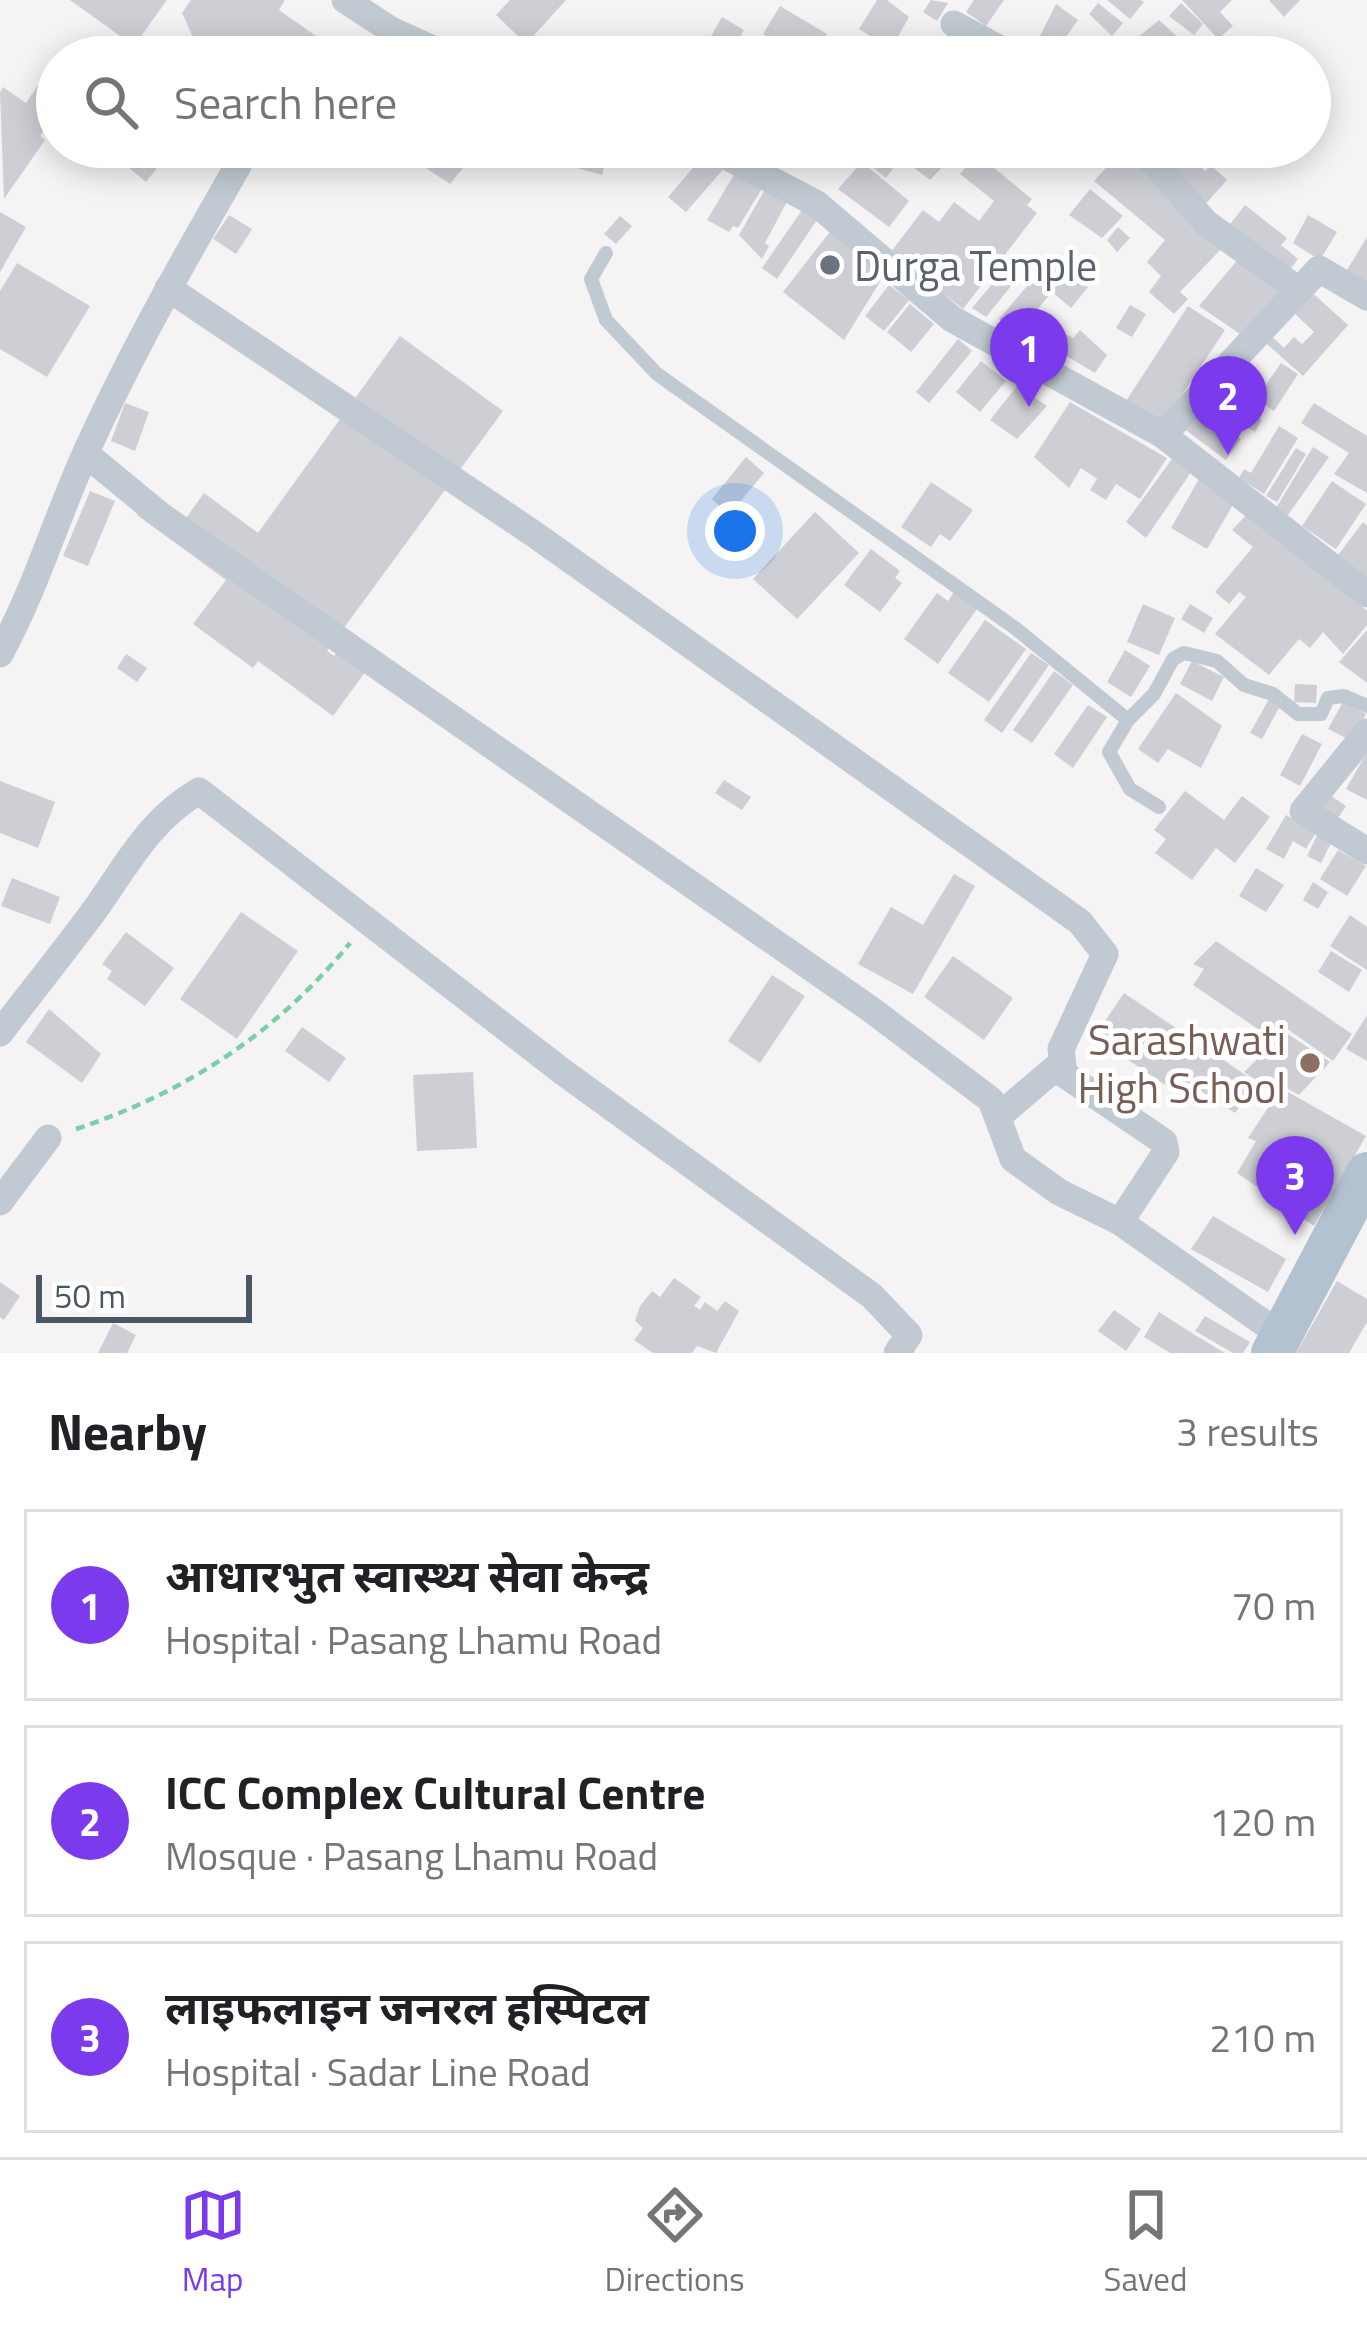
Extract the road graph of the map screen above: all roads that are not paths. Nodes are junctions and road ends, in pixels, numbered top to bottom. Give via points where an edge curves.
1 (345, 0) edge
2 (955, 24) dead end
3 (404, 36) edge
4 (977, 36) edge
5 (237, 168) edge
6 (749, 168) edge
7 (1158, 168) edge
8 (606, 254) dead end
9 (168, 288) junction
10 (1297, 289) junction
11 (1367, 297) edge
12 (1163, 435) junction
13 (86, 454) junction
14 (1367, 594) edge
15 (0, 654) edge
16 (1367, 706) edge
17 (1128, 720) junction
18 (1367, 732) edge
19 (1159, 807) dead end
20 (1367, 851) edge
21 (0, 1033) edge
22 (1060, 1064) junction
23 (1000, 1115) junction
24 (48, 1138) road end
25 (9, 1171) edge
26 (1367, 1173) edge
27 (0, 1202) edge
28 (1120, 1222) junction
29 (1276, 1344) edge
30 (897, 1353) edge

1 - 3 street
2 - 4 street
5 - 9 street
6 - 12 street via 817,204 952,319
7 - 10 street via 1206,223
8 - 17 lane via 591,279 605,320 657,374 1015,628
9 - 13 street
9 - 22 street via 534,534 1080,922 1105,954
10 - 11 street via 1319,269
10 - 12 street
12 - 14 street
13 - 15 street via 37,585
13 - 23 street via 160,515 868,1008 992,1100
16 - 17 lane via 1344,696 1328,698 1321,714 1298,714 1216,661 1184,653
17 - 19 lane via 1108,752 1130,789
18 - 20 street via 1303,811
21 - 30 street via 122,863 171,807 199,791 562,1072 872,1296 908,1336
22 - 23 street
22 - 28 street via 1164,1142 1162,1162
23 - 28 street via 1013,1159
24 - 25 street
25 - 27 street
26 - 29 main road
28 - 29 street

